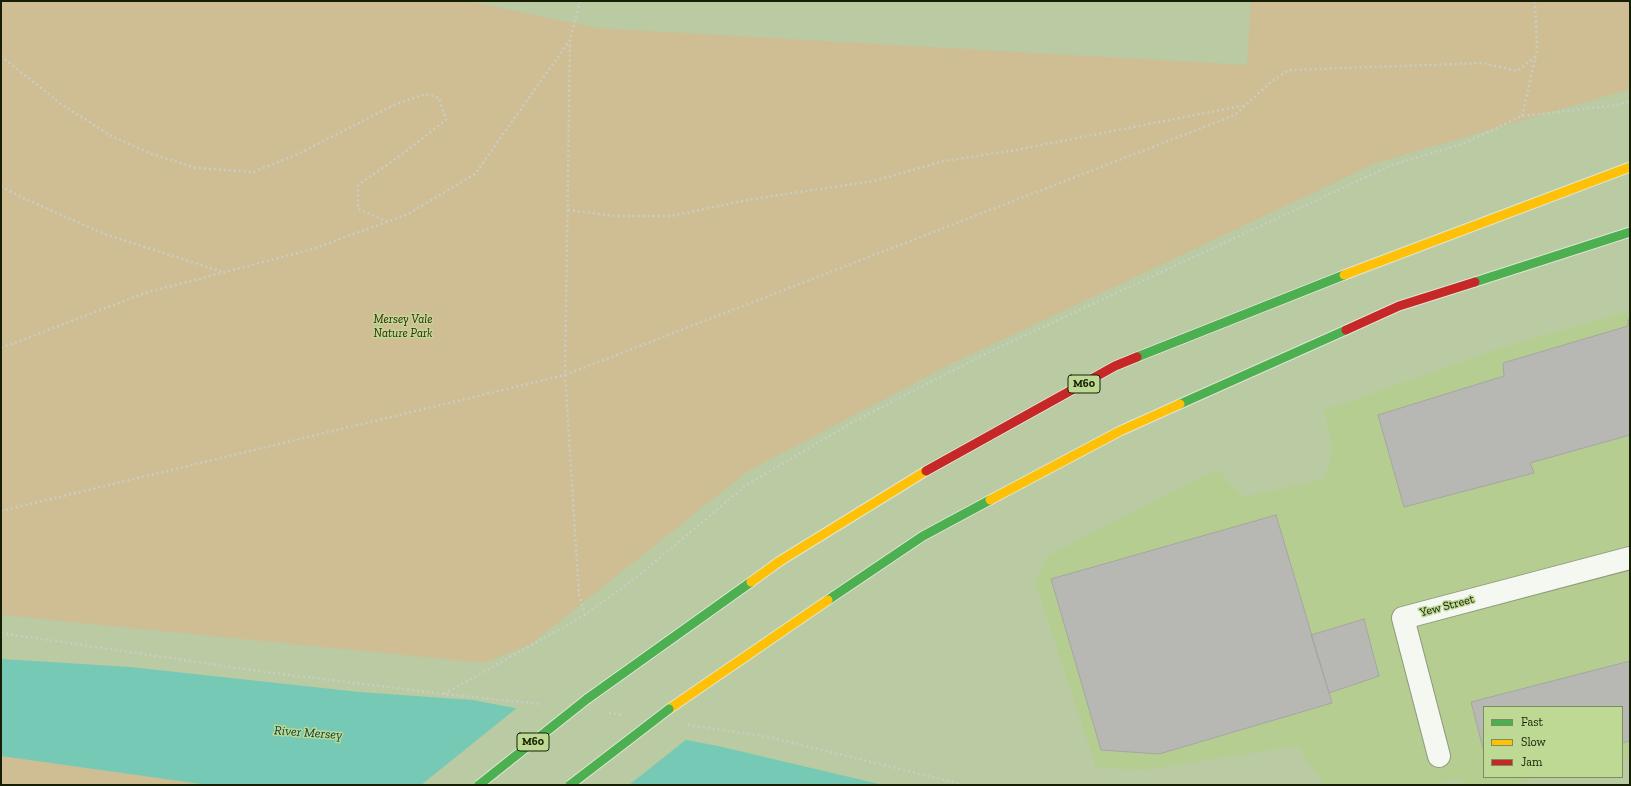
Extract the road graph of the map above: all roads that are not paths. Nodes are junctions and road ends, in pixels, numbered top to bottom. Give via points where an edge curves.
1 (1630, 167) edge
2 (1630, 232) edge
3 (1630, 558) edge
4 (1439, 756) dead end
5 (478, 785) edge
6 (570, 785) edge

1 - 5 highway, M60, bridge via 1325,282 1115,366 919,475 780,560 587,699
2 - 6 highway, bridge via 1399,306 1120,431 923,536 669,709
3 - 4 street, Yew Street via 1403,618

